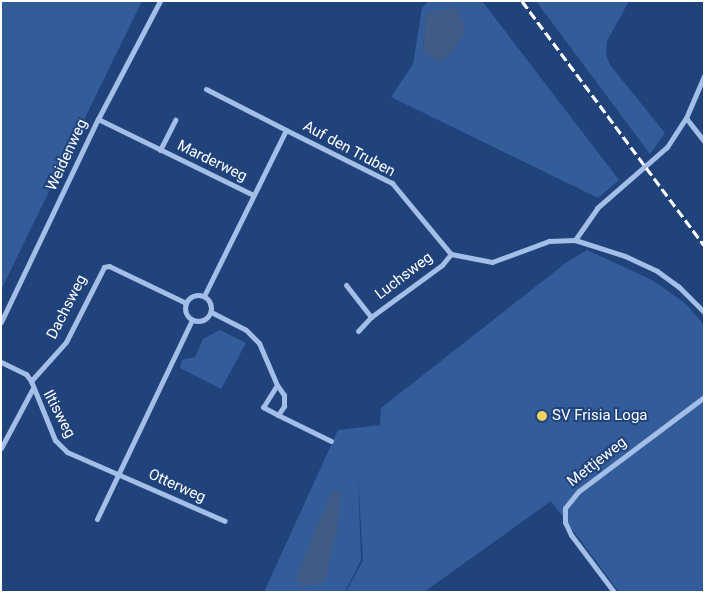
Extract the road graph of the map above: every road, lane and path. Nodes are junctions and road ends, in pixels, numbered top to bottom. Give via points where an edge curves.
1 (160, 1) edge
2 (704, 76) edge
3 (206, 89) dead end
4 (686, 118) junction
5 (98, 119) junction
6 (175, 120) dead end
7 (286, 130) junction
8 (704, 140) edge
9 (160, 150) junction
10 (253, 195) junction
11 (575, 240) junction
12 (451, 254) junction
13 (346, 284) dead end
14 (204, 296) junction
15 (186, 303) junction
16 (211, 312) junction
17 (704, 312) edge
18 (371, 317) junction
19 (192, 320) junction
20 (1, 322) edge
21 (358, 331) dead end
22 (1, 362) edge
23 (31, 380) junction
24 (278, 384) junction
25 (32, 390) junction
26 (704, 398) edge
27 (278, 415) junction
28 (331, 441) dead end
29 (1, 448) edge
30 (118, 474) junction
31 (97, 519) dead end
32 (225, 521) dead end
33 (614, 592) edge

1 - 5 street, Weidenweg
2 - 4 street
3 - 7 street, Auf den Truben
4 - 8 street
4 - 11 street via 667,147 597,208
5 - 9 street, Marderweg
5 - 20 street, Weidenweg
6 - 9 street, Marderweg
7 - 10 street, Auf den Truben
7 - 12 street, Auf den Truben via 392,184
9 - 10 street, Marderweg
10 - 14 street, Auf den Truben
11 - 12 street via 549,241 492,262
11 - 17 street via 625,256 657,271
12 - 18 street, Luchsweg via 442,265
13 - 18 street, Luchsweg
14 - 15 street via 193,296
14 - 16 street via 210,302
15 - 19 street via 186,313
15 - 23 street, Dachsweg via 109,266 104,267 66,342
16 - 19 street via 204,320
16 - 24 street via 253,336
18 - 21 street, Luchsweg
19 - 30 street
22 - 23 street, Iltisweg via 26,374
23 - 25 street, Iltisweg
24 - 27 street via 284,406
24 - 27 street via 263,407
25 - 29 street, Iltisweg
25 - 30 street, Iltisweg via 55,440 67,452
26 - 33 street, Mettjeweg via 579,490 564,508 565,522 571,535
27 - 28 street
30 - 31 street
30 - 32 street, Otterweg

